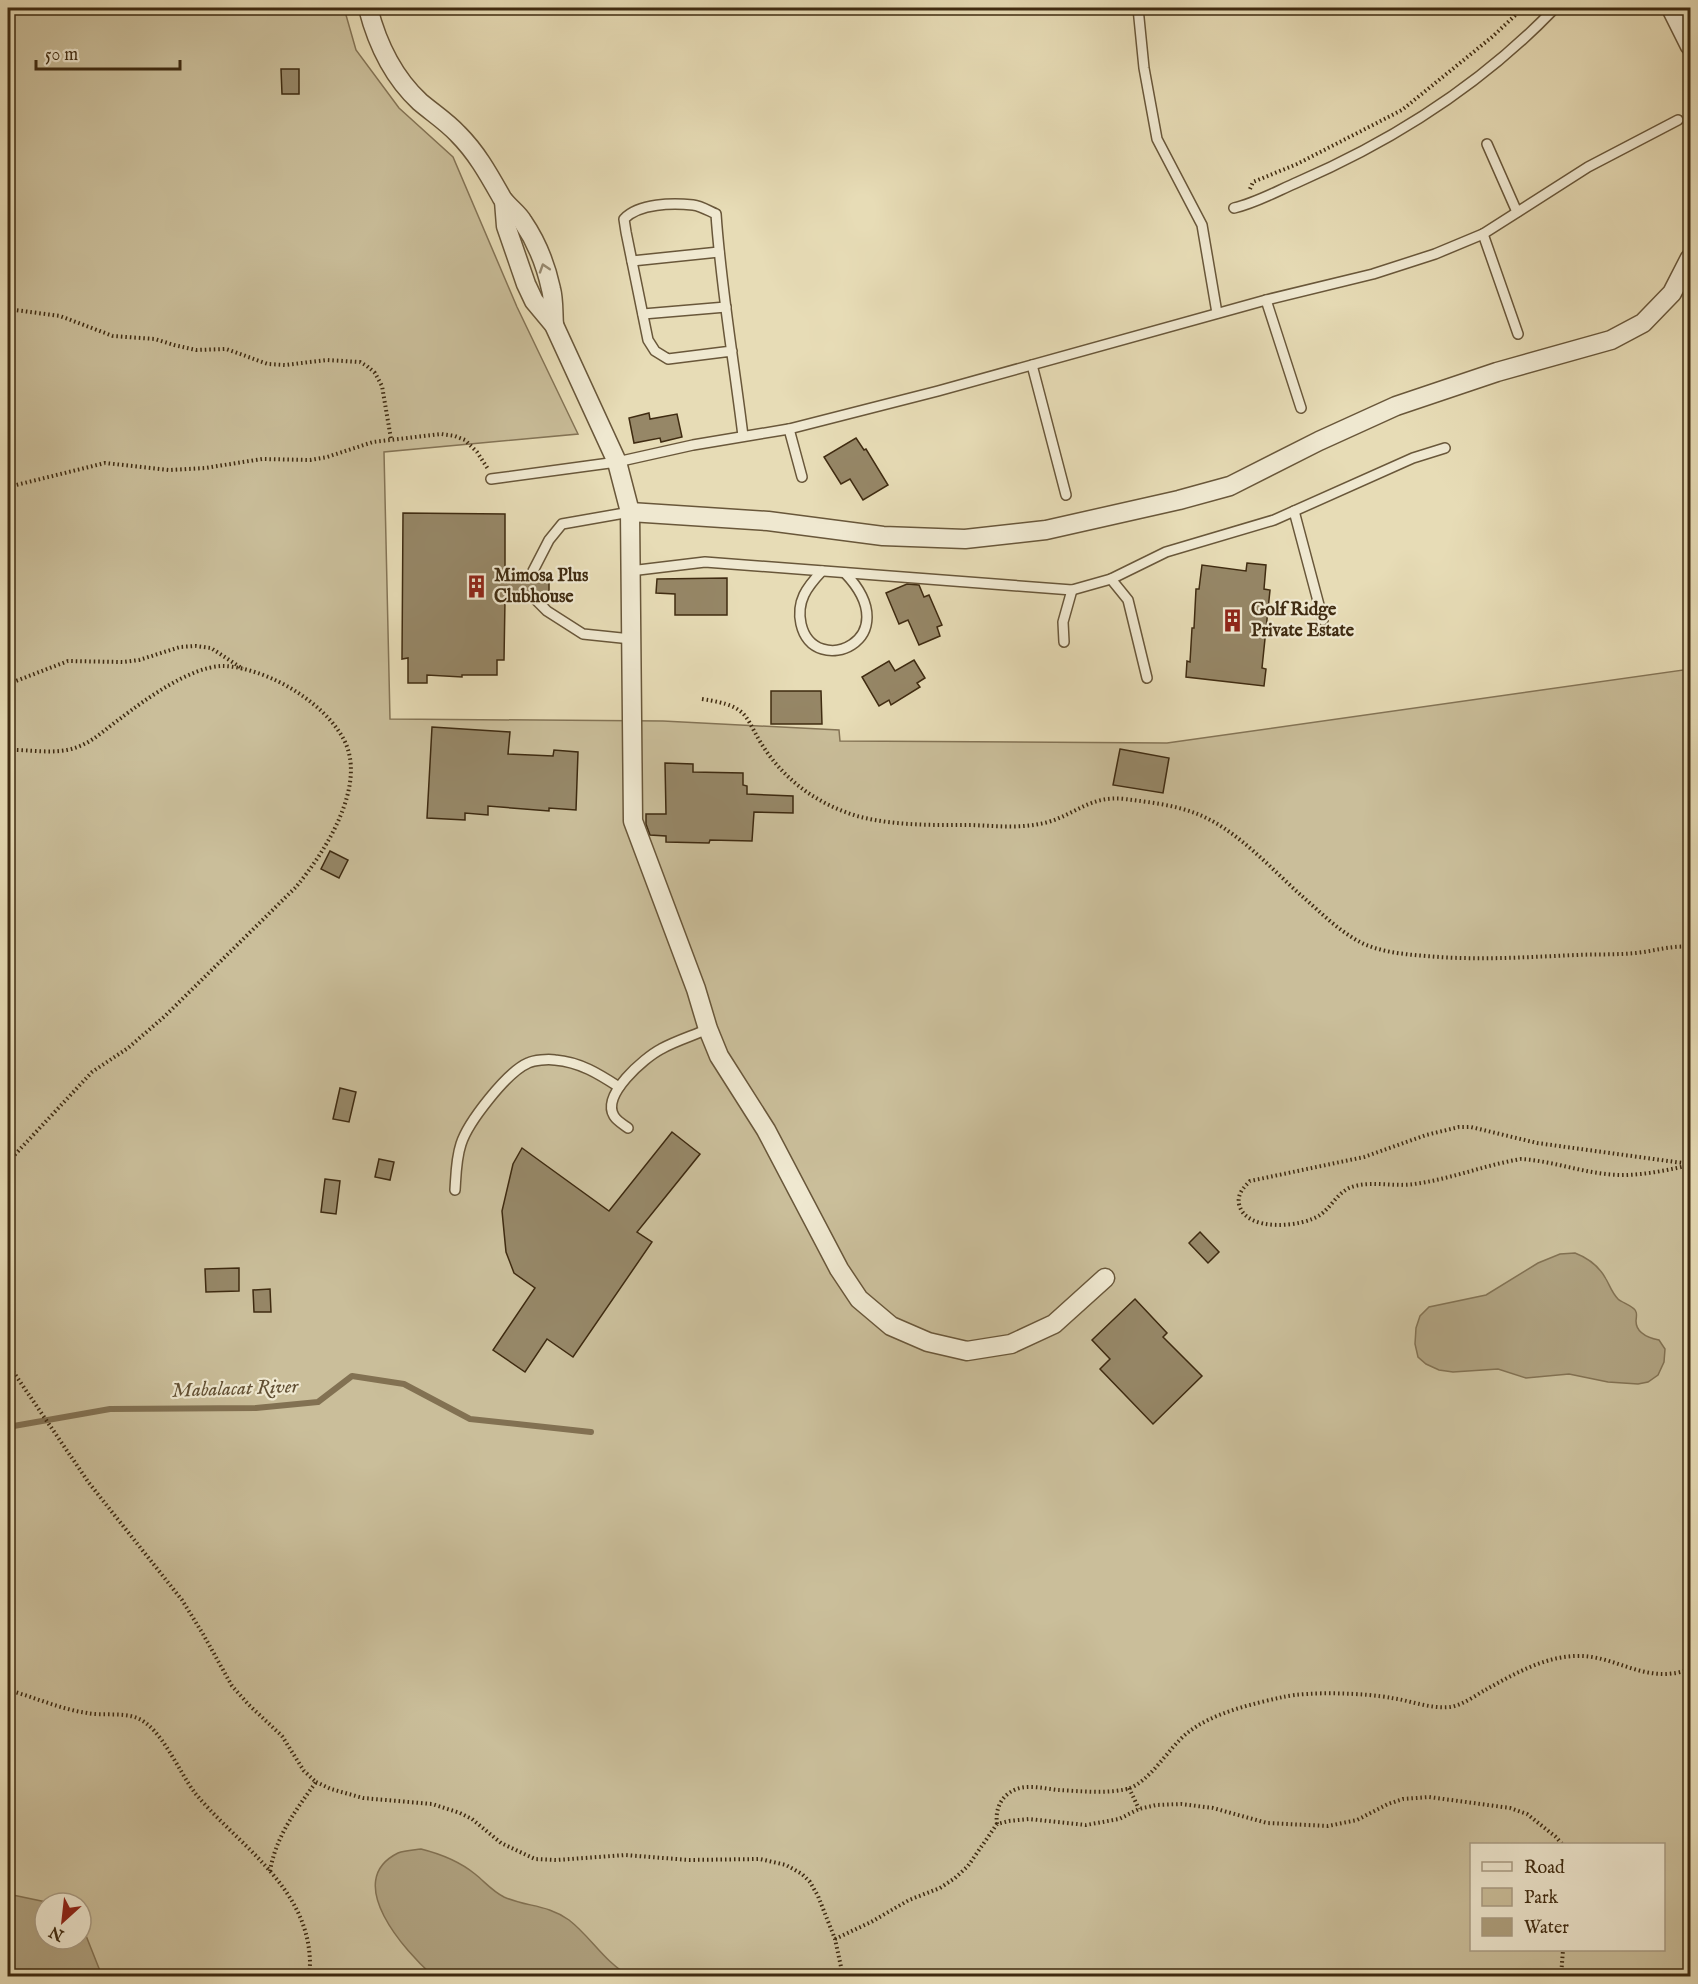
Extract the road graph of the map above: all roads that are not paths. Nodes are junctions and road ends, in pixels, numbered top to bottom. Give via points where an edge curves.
1 (368, 8) edge
2 (1138, 8) edge
3 (1555, 8) edge
4 (1671, 8) edge
5 (1690, 46) edge
6 (1678, 120) dead end
7 (1487, 144) dead end
8 (1238, 207) road end
9 (1517, 212) junction
10 (1483, 234) junction
11 (718, 252) junction
12 (1690, 258) edge
13 (632, 261) junction
14 (1266, 300) junction
15 (726, 307) junction
16 (1217, 313) junction
17 (643, 314) junction
18 (1518, 334) dead end
19 (732, 351) junction
20 (1032, 365) junction
21 (1300, 408) dead end
22 (789, 429) junction
23 (743, 436) junction
24 (1445, 448) dead end
25 (617, 462) junction
26 (802, 477) dead end
27 (491, 479) road end
28 (1066, 495) dead end
29 (1294, 511) junction
30 (630, 512) junction
31 (630, 570) junction
32 (822, 571) junction
33 (533, 572) dead end
34 (846, 573) junction
35 (1111, 579) junction
36 (1072, 590) junction
37 (536, 600) dead end
38 (1323, 620) dead end
39 (631, 639) junction
40 (1064, 642) dead end
41 (1147, 678) dead end
42 (708, 1029) junction
43 (619, 1087) junction
44 (628, 1128) dead end
45 (455, 1190) dead end
46 (1105, 1278) dead end

1 - 25 street via 373,28 395,71 420,101 473,150 504,201 523,220 552,291 554,325
2 - 16 lane via 1157,139 1202,225
3 - 8 lane via 1527,37 1453,97 1394,135
4 - 5 street
6 - 9 lane via 1588,167
7 - 9 lane
9 - 10 lane
10 - 14 lane via 1373,274
10 - 18 lane
11 - 13 lane
11 - 13 lane via 716,214 696,206 663,205 630,213 624,219
11 - 15 lane
12 - 30 street via 1671,293 1643,323 1611,340 1396,406 1230,486 1179,500 1046,530 965,539 883,536 768,521
13 - 17 lane
14 - 16 lane
14 - 21 lane
15 - 17 lane
15 - 19 lane
16 - 20 lane
17 - 19 lane via 648,340 655,351 668,359
19 - 23 lane
20 - 22 lane
20 - 28 lane
22 - 23 lane
22 - 26 lane
23 - 25 lane
24 - 29 lane via 1413,458
25 - 27 lane
25 - 30 street
29 - 35 lane via 1166,552
29 - 38 lane
30 - 31 street
30 - 33 lane via 562,524
31 - 32 lane via 705,562
31 - 39 street
32 - 34 lane
32 - 34 lane via 803,594 800,619 807,638 834,651 861,638 868,619 864,597
34 - 36 lane
35 - 36 lane
35 - 41 lane via 1128,600
36 - 40 lane via 1063,622
37 - 39 lane via 583,634
39 - 42 street via 633,821
42 - 43 lane via 661,1049
42 - 46 street via 719,1056 766,1130 839,1269 859,1299 891,1326 928,1342 967,1351 1011,1344 1054,1324
43 - 44 lane via 612,1109 614,1117
43 - 45 lane via 586,1067 554,1059 529,1062 492,1096 461,1143

